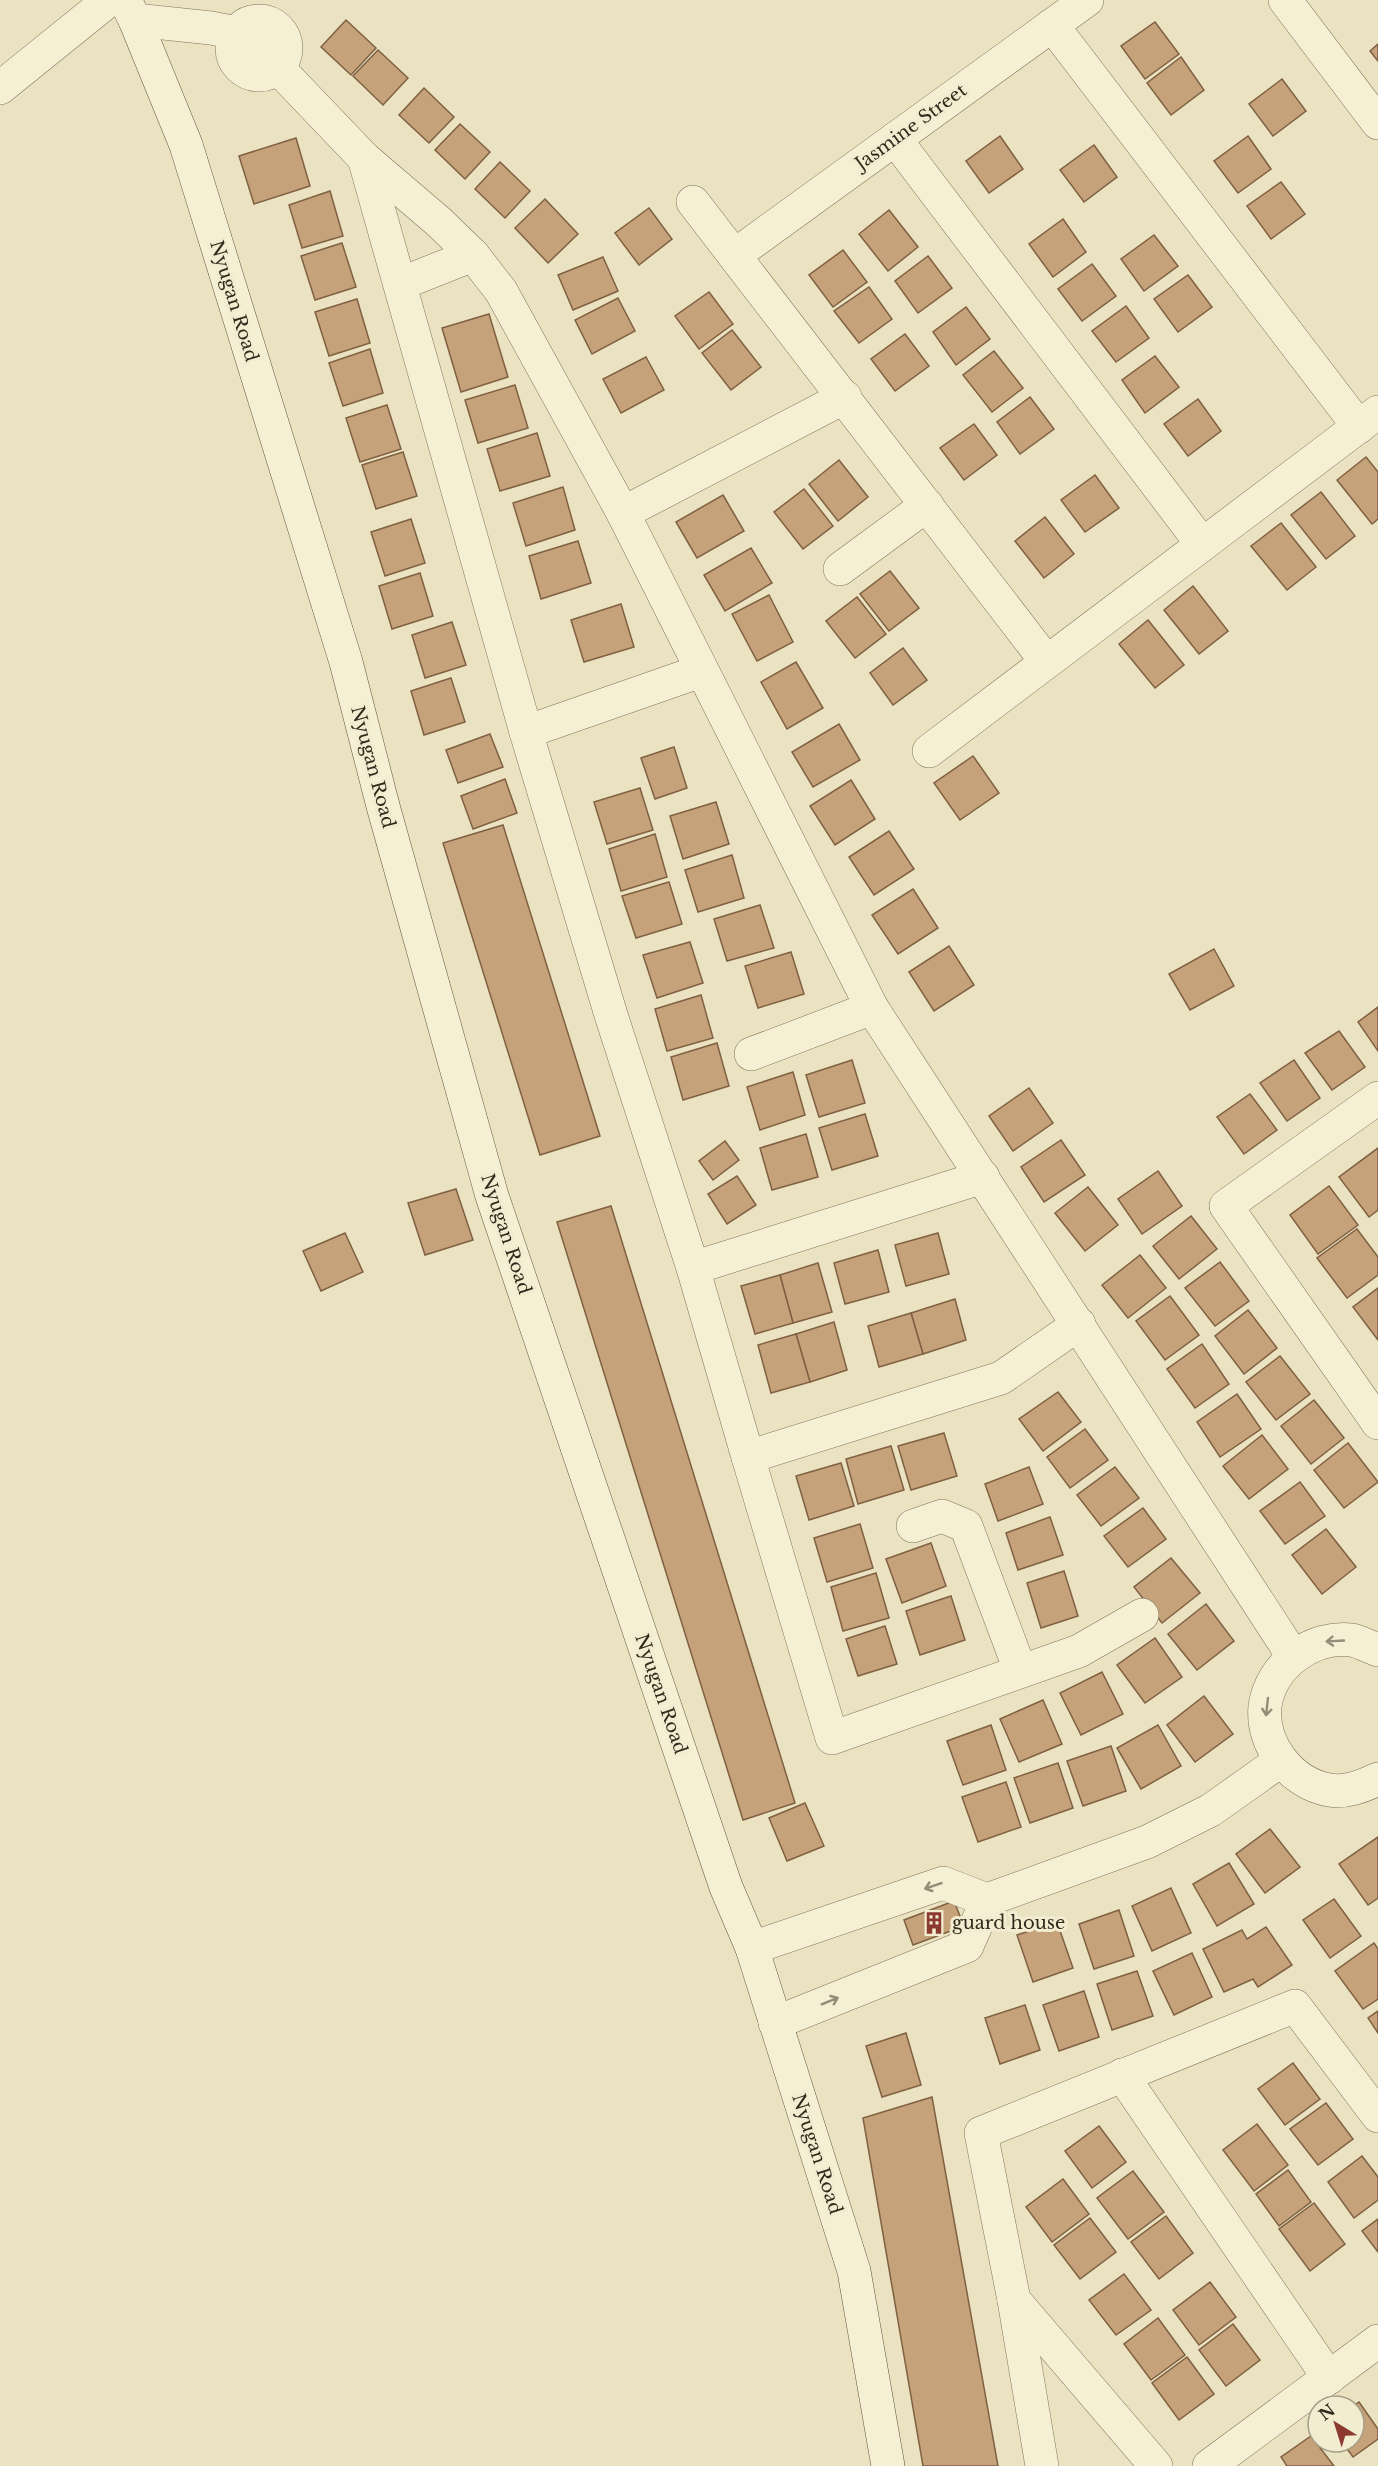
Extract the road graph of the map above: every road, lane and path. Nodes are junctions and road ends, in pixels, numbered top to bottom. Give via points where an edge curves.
1 (110, 0) edge
2 (1087, 0) edge
3 (1285, 0) edge
4 (130, 10) edge
5 (1052, 25) junction
6 (0, 88) edge
7 (1378, 123) edge
8 (895, 139) junction
9 (364, 158) junction
10 (693, 202) dead end
11 (473, 255) junction
12 (735, 255) junction
13 (400, 284) junction
14 (844, 397) junction
15 (1368, 420) edge
16 (927, 505) junction
17 (623, 513) junction
18 (1202, 544) junction
19 (840, 569) dead end
20 (1046, 661) junction
21 (701, 671) junction
22 (526, 732) junction
23 (929, 752) dead end
24 (873, 1008) junction
25 (751, 1053) dead end
26 (1378, 1098) edge
27 (983, 1177) junction
28 (693, 1268) junction
29 (1078, 1324) junction
30 (1378, 1423) edge
31 (748, 1457) junction
32 (913, 1526) dead end
33 (1142, 1615) dead end
34 (1378, 1650) edge
35 (1293, 1656) junction
36 (1020, 1670) junction
37 (1281, 1761) junction
38 (1378, 1779) edge
39 (987, 1900) junction
40 (752, 1948) junction
41 (775, 2023) junction
42 (1122, 2075) junction
43 (1378, 2116) edge
44 (1014, 2300) junction
45 (1378, 2341) edge
46 (1329, 2378) junction
47 (888, 2466) edge
48 (1042, 2466) edge
49 (1156, 2466) edge
50 (1209, 2466) edge

1 - 6 street
2 - 5 street, Jasmine Street
3 - 7 street
4 - 9 street via 237,33 278,68
4 - 40 street, Nyugan Road via 186,145 346,662 492,1196 726,1887
5 - 8 street, Jasmine Street
5 - 15 street
8 - 12 street, Jasmine Street
8 - 18 street
9 - 11 street
9 - 13 street
10 - 12 street
11 - 13 street
11 - 17 street via 501,291
12 - 14 street
13 - 22 street
14 - 16 street
14 - 17 street
15 - 18 street
16 - 19 street
16 - 20 street
17 - 21 street
18 - 20 street
20 - 23 street
21 - 22 street
21 - 24 street
22 - 28 street via 611,1015
24 - 25 street
24 - 27 street
26 - 30 street via 1226,1206
27 - 28 street
27 - 29 street
28 - 31 street
29 - 31 street via 1001,1378
29 - 35 street
31 - 36 street via 832,1738
32 - 36 street via 942,1516 966,1526
33 - 36 street via 1079,1651
34 -> 35 street via 1352,1640 1321,1642
35 -> 37 street via 1274,1679 1265,1706 1268,1736
37 - 38 street via 1302,1780 1330,1790 1359,1788
37 - 39 street via 1211,1810 1146,1842
39 -> 40 street via 944,1883
41 -> 39 street via 967,1946
40 - 41 street, Nyugan Road
41 - 47 street, Nyugan Road via 854,2271
42 - 43 street via 1295,2006
42 - 44 street via 981,2133
42 - 46 street
44 - 48 street
44 - 49 street
45 - 46 street
46 - 50 street

